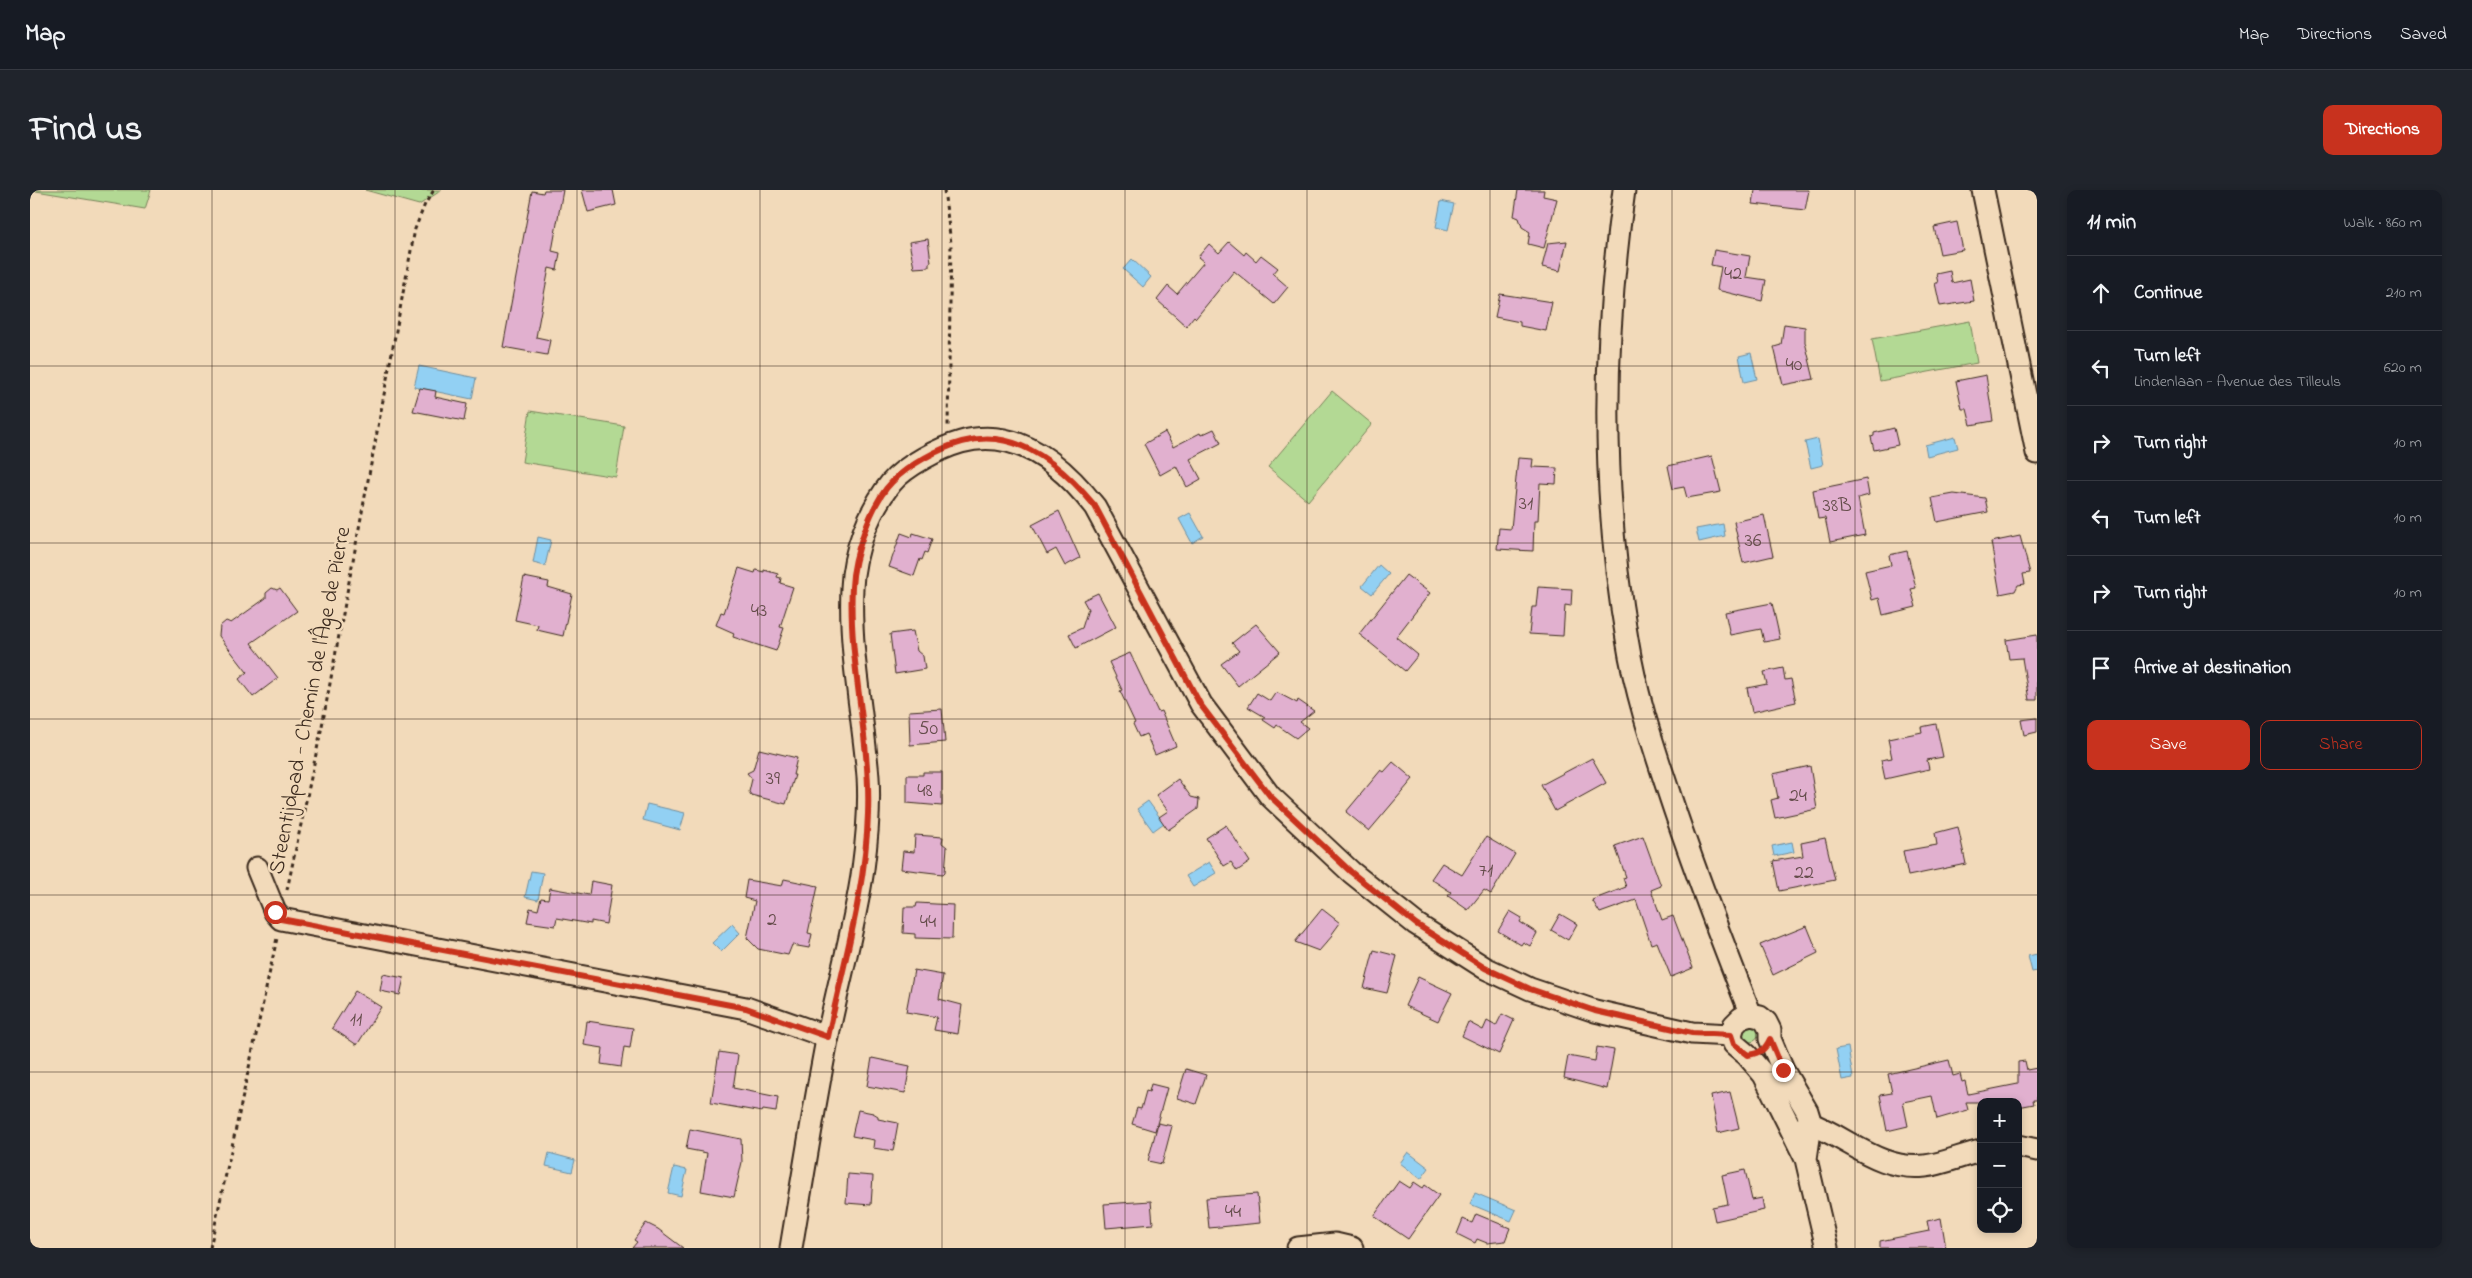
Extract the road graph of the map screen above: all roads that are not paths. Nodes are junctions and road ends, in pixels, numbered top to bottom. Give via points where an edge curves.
1 (1624, 190) edge
2 (1984, 190) edge
3 (2037, 453) edge
4 (257, 868) dead end
5 (1751, 1015) junction
6 (1731, 1035) junction
7 (828, 1037) junction
8 (1770, 1039) junction
9 (1748, 1055) junction
10 (1803, 1129) junction
11 (2022, 1147) edge
12 (2037, 1150) edge
13 (1977, 1152) edge
14 (791, 1248) edge
15 (1298, 1248) edge
16 (1352, 1248) edge
17 (1827, 1248) edge

1 - 5 street via 1608,348 1608,445 1615,548 1627,640 1648,728 1695,873
2 - 3 street
4 - 7 street via 281,919 746,1008
5 - 6 street via 1741,1018
5 - 8 street via 1766,1022
6 - 7 street via 1692,1033 1634,1020 1595,1011 1530,989 1485,968 1416,924 1351,872 1270,796 1200,704 1095,506 1075,481 1027,446 998,438 971,439 948,446 919,461 892,482 859,547 852,586 868,814 863,871
6 - 9 street via 1734,1044
7 - 14 street
8 - 9 street via 1766,1048
8 - 10 street via 1792,1088 1807,1111
9 - 10 street
10 - 13 street via 1881,1161 1900,1165 1925,1166
10 - 17 street via 1806,1159
11 - 12 street
15 - 16 street via 1335,1244

